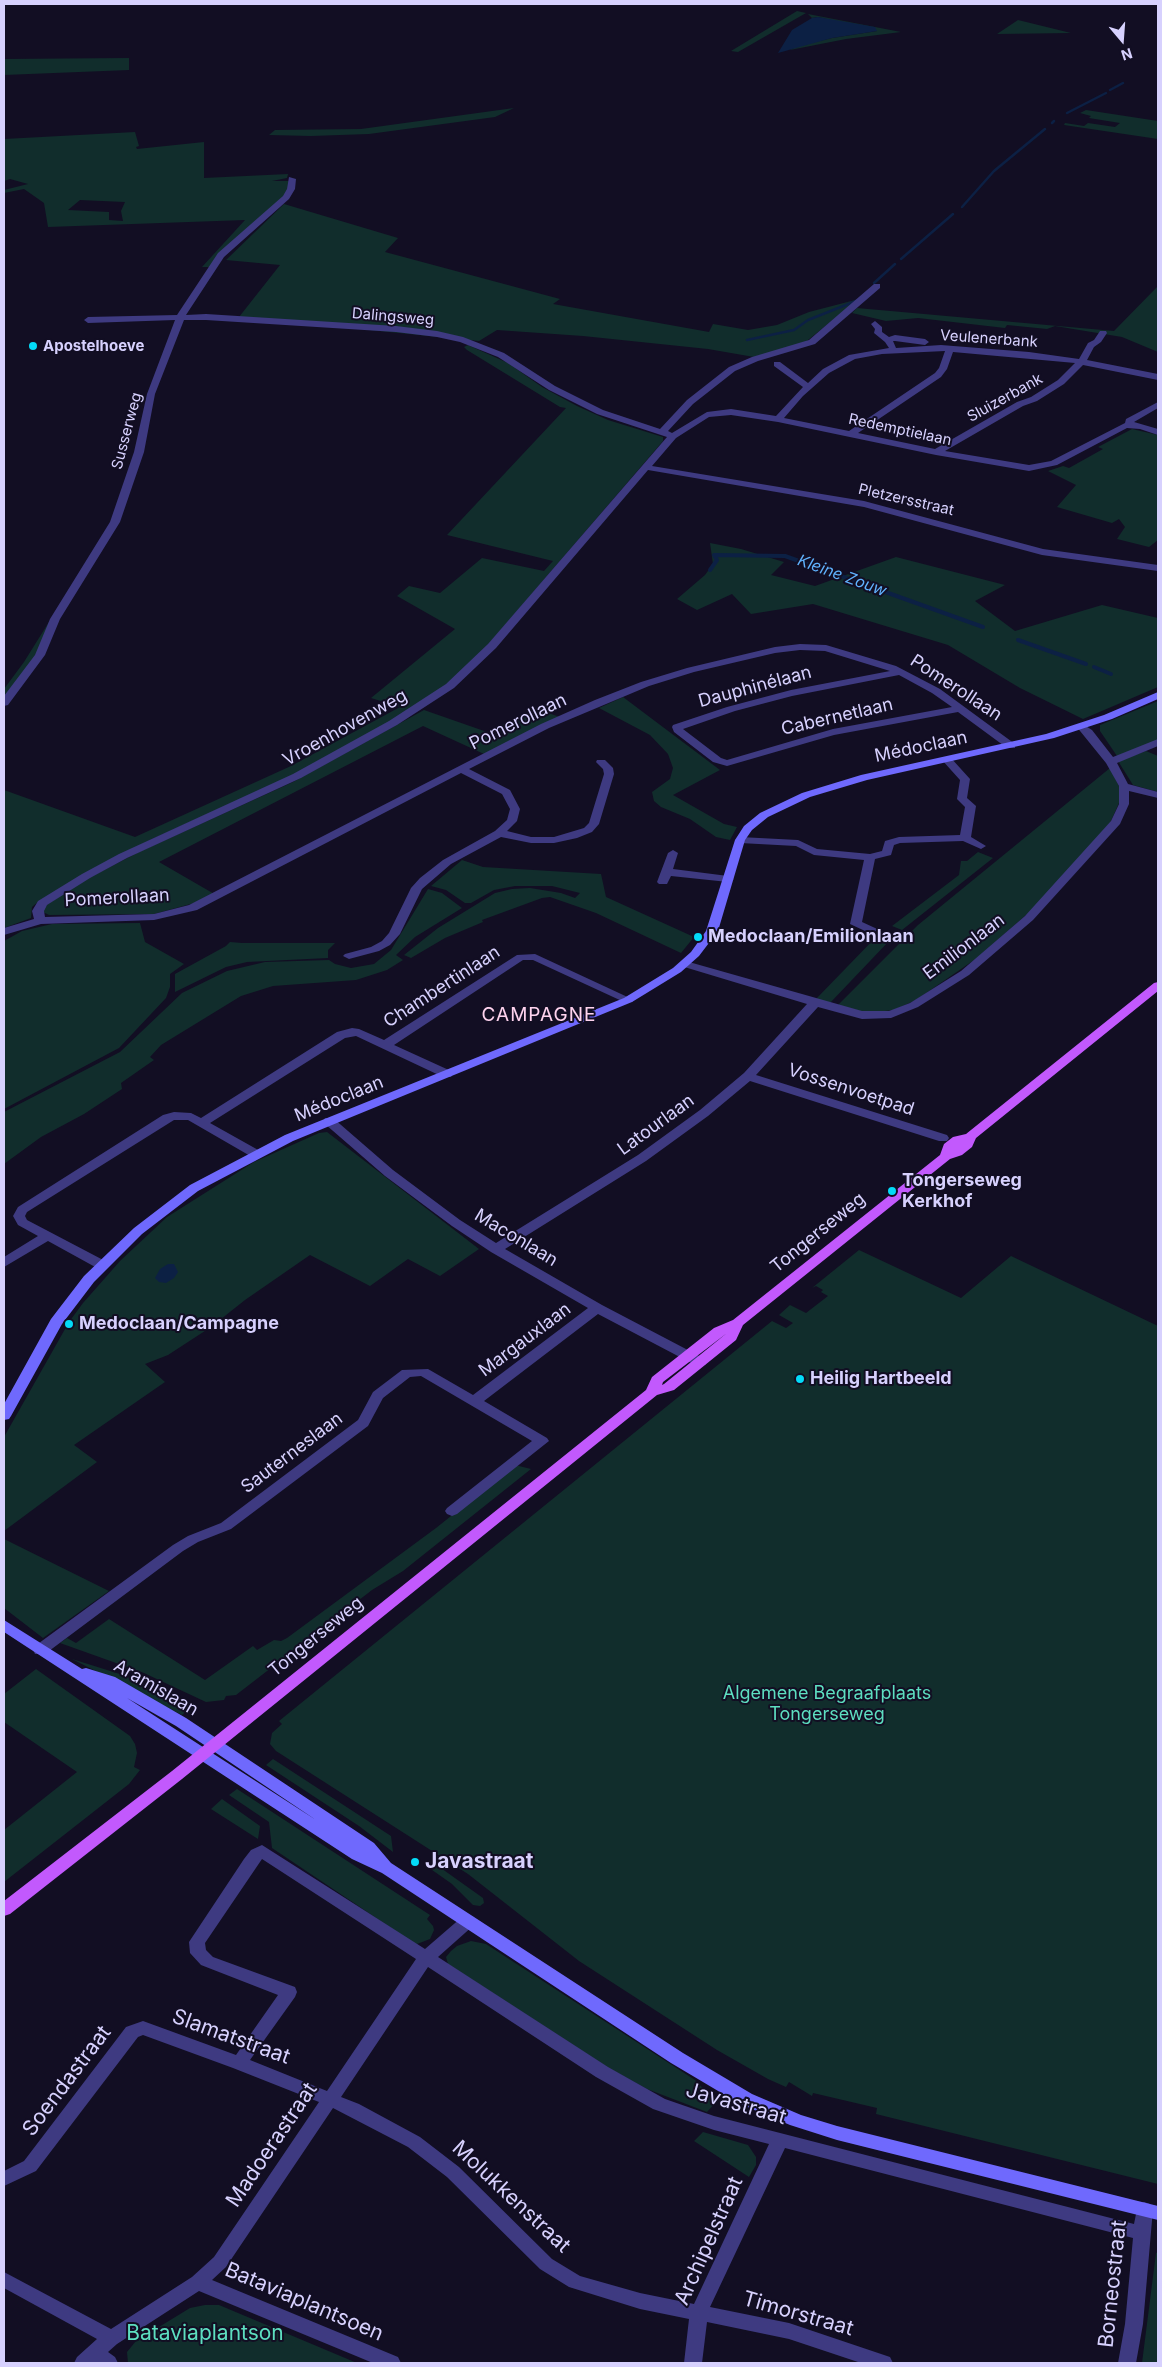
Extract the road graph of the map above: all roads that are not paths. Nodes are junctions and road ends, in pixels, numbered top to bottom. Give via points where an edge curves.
1 (292, 179) dead end
2 (877, 286) dead end
3 (181, 316) junction
4 (88, 320) dead end
5 (875, 324) dead end
6 (1103, 334) dead end
7 (888, 340) junction
8 (946, 348) junction
9 (893, 350) junction
10 (1082, 361) junction
11 (777, 364) dead end
12 (1158, 377) edge
13 (808, 387) junction
14 (1158, 405) edge
15 (778, 418) junction
16 (1131, 425) junction
17 (662, 432) junction
18 (1158, 432) edge
19 (851, 434) junction
20 (673, 436) junction
21 (936, 452) junction
22 (645, 467) junction
23 (1158, 568) edge
24 (901, 672) junction
25 (1158, 695) edge
26 (4, 703) edge
27 (960, 709) junction
28 (1080, 726) junction
29 (1158, 742) edge
30 (1011, 746) junction
31 (948, 760) junction
32 (601, 762) dead end
33 (723, 762) joint
34 (1111, 762) junction
35 (462, 770) junction
36 (1124, 786) junction
37 (1158, 795) edge
38 (498, 833) junction
39 (965, 838) junction
40 (740, 840) junction
41 (981, 846) dead end
42 (673, 853) dead end
43 (870, 857) junction
44 (728, 879) junction
45 (40, 921) junction
46 (4, 932) edge
47 (882, 934) dead end
48 (349, 956) dead end
49 (685, 964) junction
50 (1158, 986) edge
51 (628, 1000) junction
52 (815, 1003) junction
53 (386, 1045) junction
54 (447, 1074) junction
55 (748, 1076) junction
56 (329, 1121) junction
57 (201, 1123) junction
58 (944, 1138) dead end
59 (256, 1154) junction
60 (47, 1236) junction
61 (496, 1249) junction
62 (4, 1263) edge
63 (102, 1264) junction
64 (598, 1308) junction
65 (694, 1359) junction
66 (475, 1401) junction
67 (4, 1416) edge
68 (452, 1511) dead end
69 (4, 1625) edge
70 (40, 1650) junction
71 (209, 1749) junction
72 (4, 1910) edge
73 (468, 1921) junction
74 (426, 1958) junction
75 (143, 2028) joint
76 (239, 2063) junction
77 (331, 2100) junction
78 (780, 2140) junction
79 (4, 2179) edge
80 (1151, 2211) edge
81 (1141, 2233) junction
82 (4, 2279) edge
83 (198, 2282) junction
84 (699, 2312) junction
85 (110, 2338) junction
86 (89, 2358) edge
87 (109, 2363) edge
88 (392, 2363) edge
89 (693, 2363) edge
90 (884, 2363) edge
91 (1127, 2363) edge

1 - 3 street, Susserweg via 292,189 286,197 221,256
2 - 17 street via 812,342 732,369 690,402
3 - 4 street, Dalingsweg
3 - 17 street, Dalingsweg via 396,329 463,340 501,355 578,402
3 - 26 street, Susserweg via 151,394 139,452 115,522 56,619 40,656
5 - 7 street via 878,333
6 - 10 street via 1091,345
7 - 8 street via 895,338 941,344
7 - 9 street
8 - 9 street, Veulenerbank
8 - 10 street, Veulenerbank
8 - 19 street via 938,376
9 - 13 street, Veulenerbank via 848,359 826,371
10 - 12 street, Veulenerbank
10 - 21 street, Sluizerbank via 1061,382 1034,399
11 - 13 street
13 - 15 street, Veulenerbank
14 - 16 street, Redemptielaan via 1129,421
15 - 19 street, Redemptielaan
15 - 20 street, Redemptielaan via 731,412 710,413
16 - 18 street
16 - 21 street, Redemptielaan via 1043,467 1016,467
17 - 20 street, Dalingsweg
19 - 21 street, Redemptielaan
20 - 22 street, Redemptielaan
22 - 23 street, Pletzersstraat via 864,504 1042,552
22 - 45 street, Vroenhovenweg via 492,646 450,686 393,723 297,776 140,847 86,876 42,903 38,912
24 - 27 street, Pomerollaan
24 - 33 street, Dauphinélaan via 776,696 677,727
24 - 35 street, Pomerollaan via 826,648 775,650 691,670 620,693 546,726
25 - 28 street, Médoclaan
27 - 30 street, Pomerollaan
27 - 33 street, Cabernetlaan via 833,732
28 - 30 street, Médoclaan
28 - 34 street
29 - 34 street
30 - 31 street, Médoclaan
31 - 39 street via 965,779 962,799 971,806
31 - 40 street, Médoclaan via 865,777 793,800 756,821
32 - 38 street via 609,774 594,824 588,830 564,838 543,840
34 - 36 street
35 - 38 street via 498,786 511,799 514,818
35 - 45 street, Pomerollaan via 187,911 140,918
36 - 37 street
36 - 52 street, Emilionlaan via 1125,799 1116,822 1029,918 965,972 914,1005 892,1014 862,1015
38 - 48 street via 447,862 424,880 386,943
39 - 41 street
39 - 43 street via 899,840 889,843 886,852
40 - 43 street via 798,843 814,852
40 - 44 street, Médoclaan
42 - 44 street via 665,877
43 - 47 street via 856,924
44 - 49 street, Médoclaan via 712,931
45 - 46 street
49 - 51 street, Médoclaan
49 - 52 street, Emilionlaan
50 - 65 main road, Tongerseweg via 970,1137 968,1144 958,1152 946,1156 738,1324 719,1331
51 - 53 street, Chambertinlaan via 535,957 521,957
51 - 54 street, Médoclaan
52 - 55 street, Latourlaan
53 - 54 street, Chambertinlaan
53 - 57 street, Chambertinlaan via 359,1033 341,1035
54 - 56 street, Médoclaan
55 - 58 street, Vossenvoetpad
55 - 61 street, Latourlaan via 642,1158
56 - 59 street, Médoclaan
56 - 61 street, Maconlaan via 389,1173
57 - 59 street
57 - 60 street via 185,1116 167,1118 22,1210 18,1216 22,1222
59 - 63 street, Médoclaan via 201,1184 168,1207
60 - 62 street
60 - 63 street
61 - 64 street, Maconlaan
63 - 67 street, Médoclaan via 56,1322
64 - 65 street, Maconlaan
64 - 66 street, Margauxlaan
65 - 71 main road, Tongerseweg via 669,1387 652,1392
66 - 68 street, Sauterneslaan via 542,1441
66 - 70 street, Sauterneslaan via 423,1372 407,1373 378,1395 362,1423 329,1449 226,1526 178,1548
69 - 70 street, Aramislaan
70 - 71 street, Aramislaan
71 - 72 main road, Tongerseweg
71 - 73 street, Javastraat via 358,1855 388,1869
73 - 74 street, Madoerastraat
73 - 80 street, Javastraat via 706,2076 780,2114 837,2133
74 - 76 street, Javastraat via 262,1852 257,1854 197,1942 198,1953 207,1961 289,1992
74 - 77 street, Madoerastraat
74 - 78 street, Javastraat via 643,2096 696,2118
75 - 76 street, Slamatstraat
75 - 79 street, Soendastraat via 132,2032 30,2166
76 - 77 street, Slamatstraat
77 - 83 street, Madoerastraat via 227,2253
77 - 84 street, Molukkenstraat via 395,2131 432,2154 546,2264 561,2274 614,2294
78 - 81 street, Javastraat
78 - 84 street, Archipelstraat
80 - 81 street, Borneostraat
81 - 91 street, Borneostraat via 1134,2324
82 - 85 street
83 - 85 street, Madoerastraat
83 - 88 street, Bataviaplantsoen
84 - 89 street, Archipelstraat
84 - 90 street, Timorstraat via 789,2331
85 - 86 street, Madoerastraat
86 - 87 street

